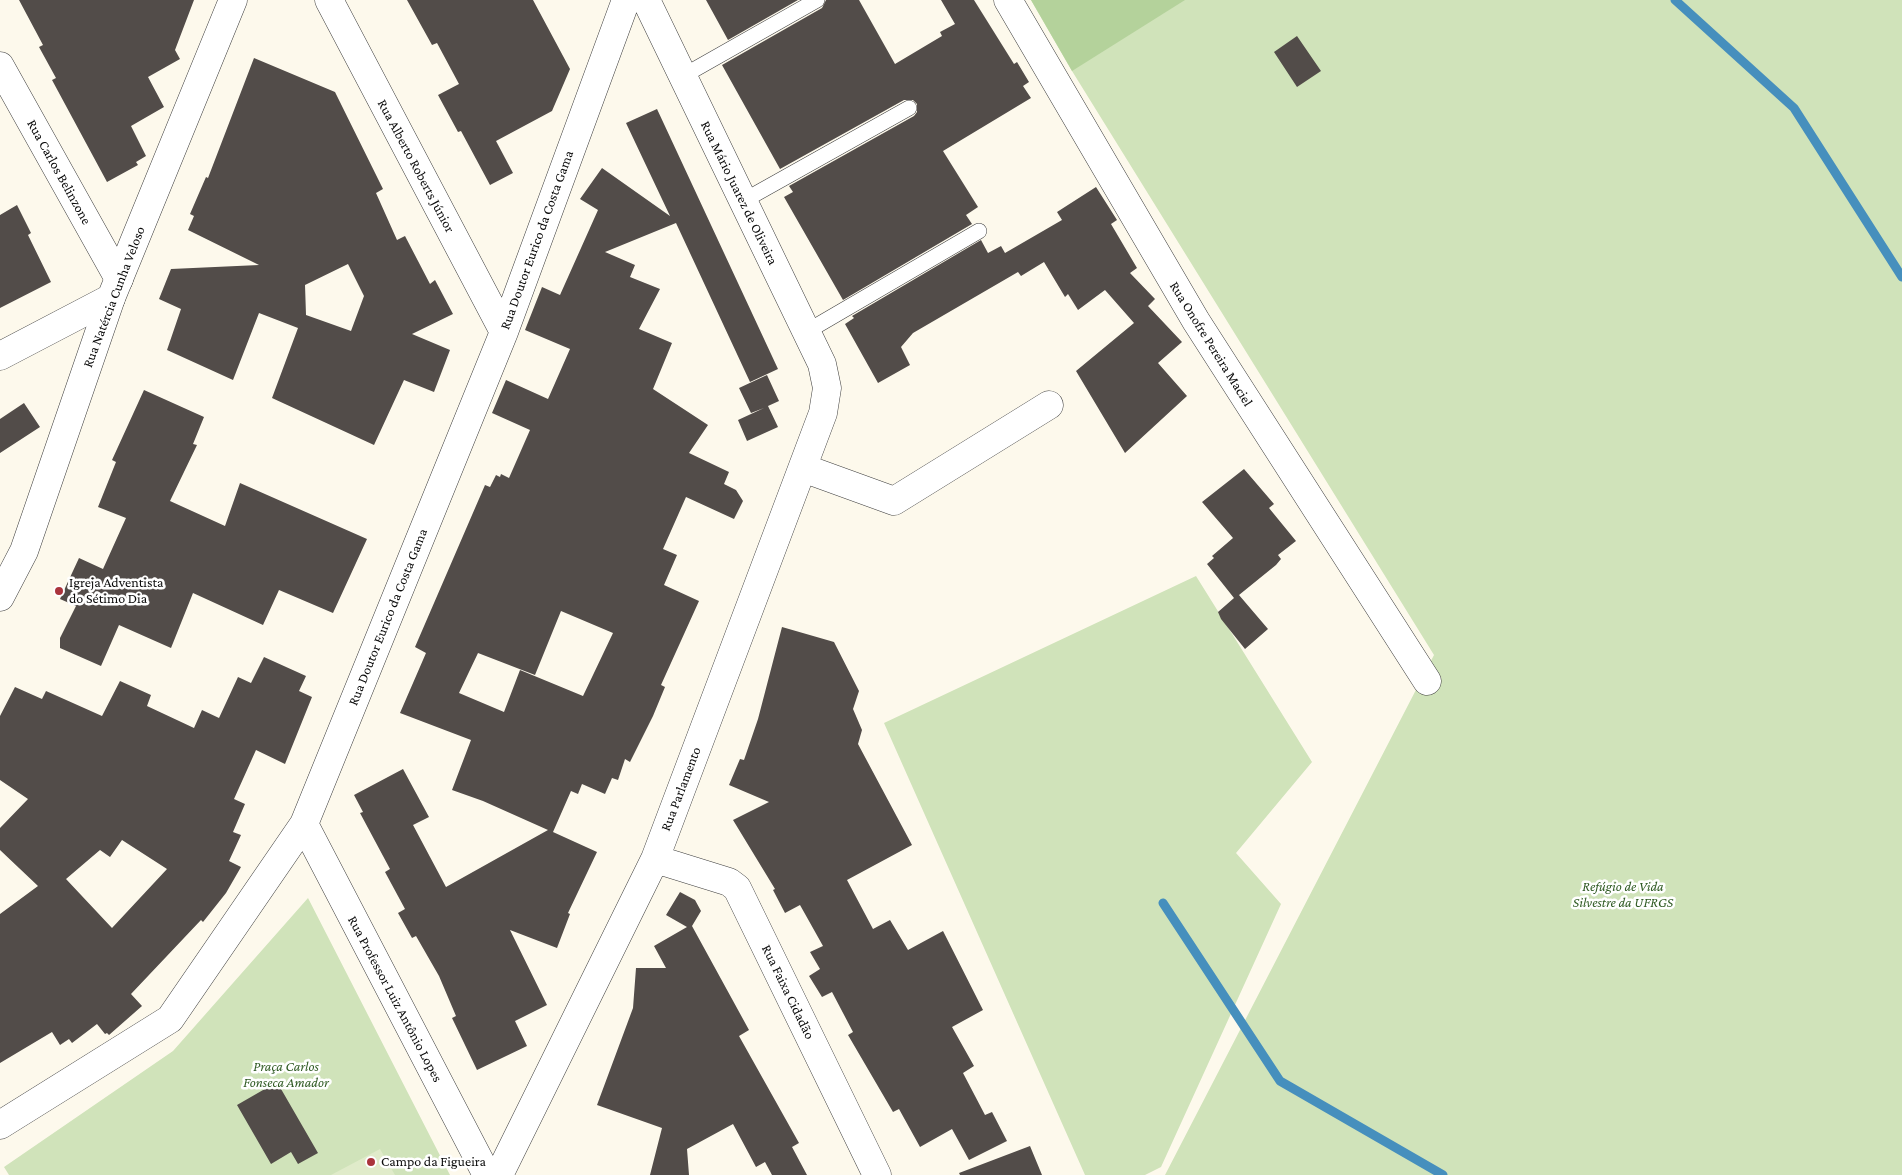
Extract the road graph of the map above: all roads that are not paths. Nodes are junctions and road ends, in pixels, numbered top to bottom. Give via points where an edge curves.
1 (234, 0) edge
2 (329, 0) edge
3 (626, 0) edge
4 (646, 0) edge
5 (817, 0) edge
6 (1008, 0) edge
7 (0, 66) edge
8 (683, 76) junction
9 (909, 108) dead end
10 (743, 201) junction
11 (979, 231) dead end
12 (115, 289) junction
13 (504, 332) junction
14 (806, 332) junction
15 (0, 356) edge
16 (828, 388) joint
17 (1049, 405) dead end
18 (803, 468) junction
19 (0, 596) edge
20 (1427, 681) dead end
21 (304, 824) junction
22 (655, 859) junction
23 (0, 1125) edge
24 (487, 1175) edge
25 (499, 1175) edge
26 (877, 1175) edge

1 - 12 street, Rua Natércia Cunha Veloso
2 - 13 street, Rua Alberto Roberts Júnior
3 - 13 street, Rua Doutor Eurico da Costa Gama
4 - 8 street, Rua Mário Juarez de Oliveira
5 - 8 lane
6 - 20 street, Rua Onofre Pereira Maciel via 1196,321
7 - 12 street, Rua Carlos Belinzone
8 - 10 street, Rua Mário Juarez de Oliveira
9 - 10 lane
10 - 14 street, Rua Mário Juarez de Oliveira
11 - 14 lane
12 - 15 street
12 - 19 street, Rua Natércia Cunha Veloso via 24,551
13 - 21 street, Rua Doutor Eurico da Costa Gama
14 - 16 street, Rua Mário Juarez de Oliveira via 822,364
16 - 18 street, Rua Parlamento via 824,413
17 - 18 street via 894,501
18 - 22 street, Rua Parlamento
21 - 23 street, Rua Doutor Eurico da Costa Gama via 170,1020
21 - 24 street, Rua Professor Luiz Antônio Lopes
22 - 25 street, Rua Parlamento
22 - 26 street, Rua Faixa Cidadão via 728,882 737,888

